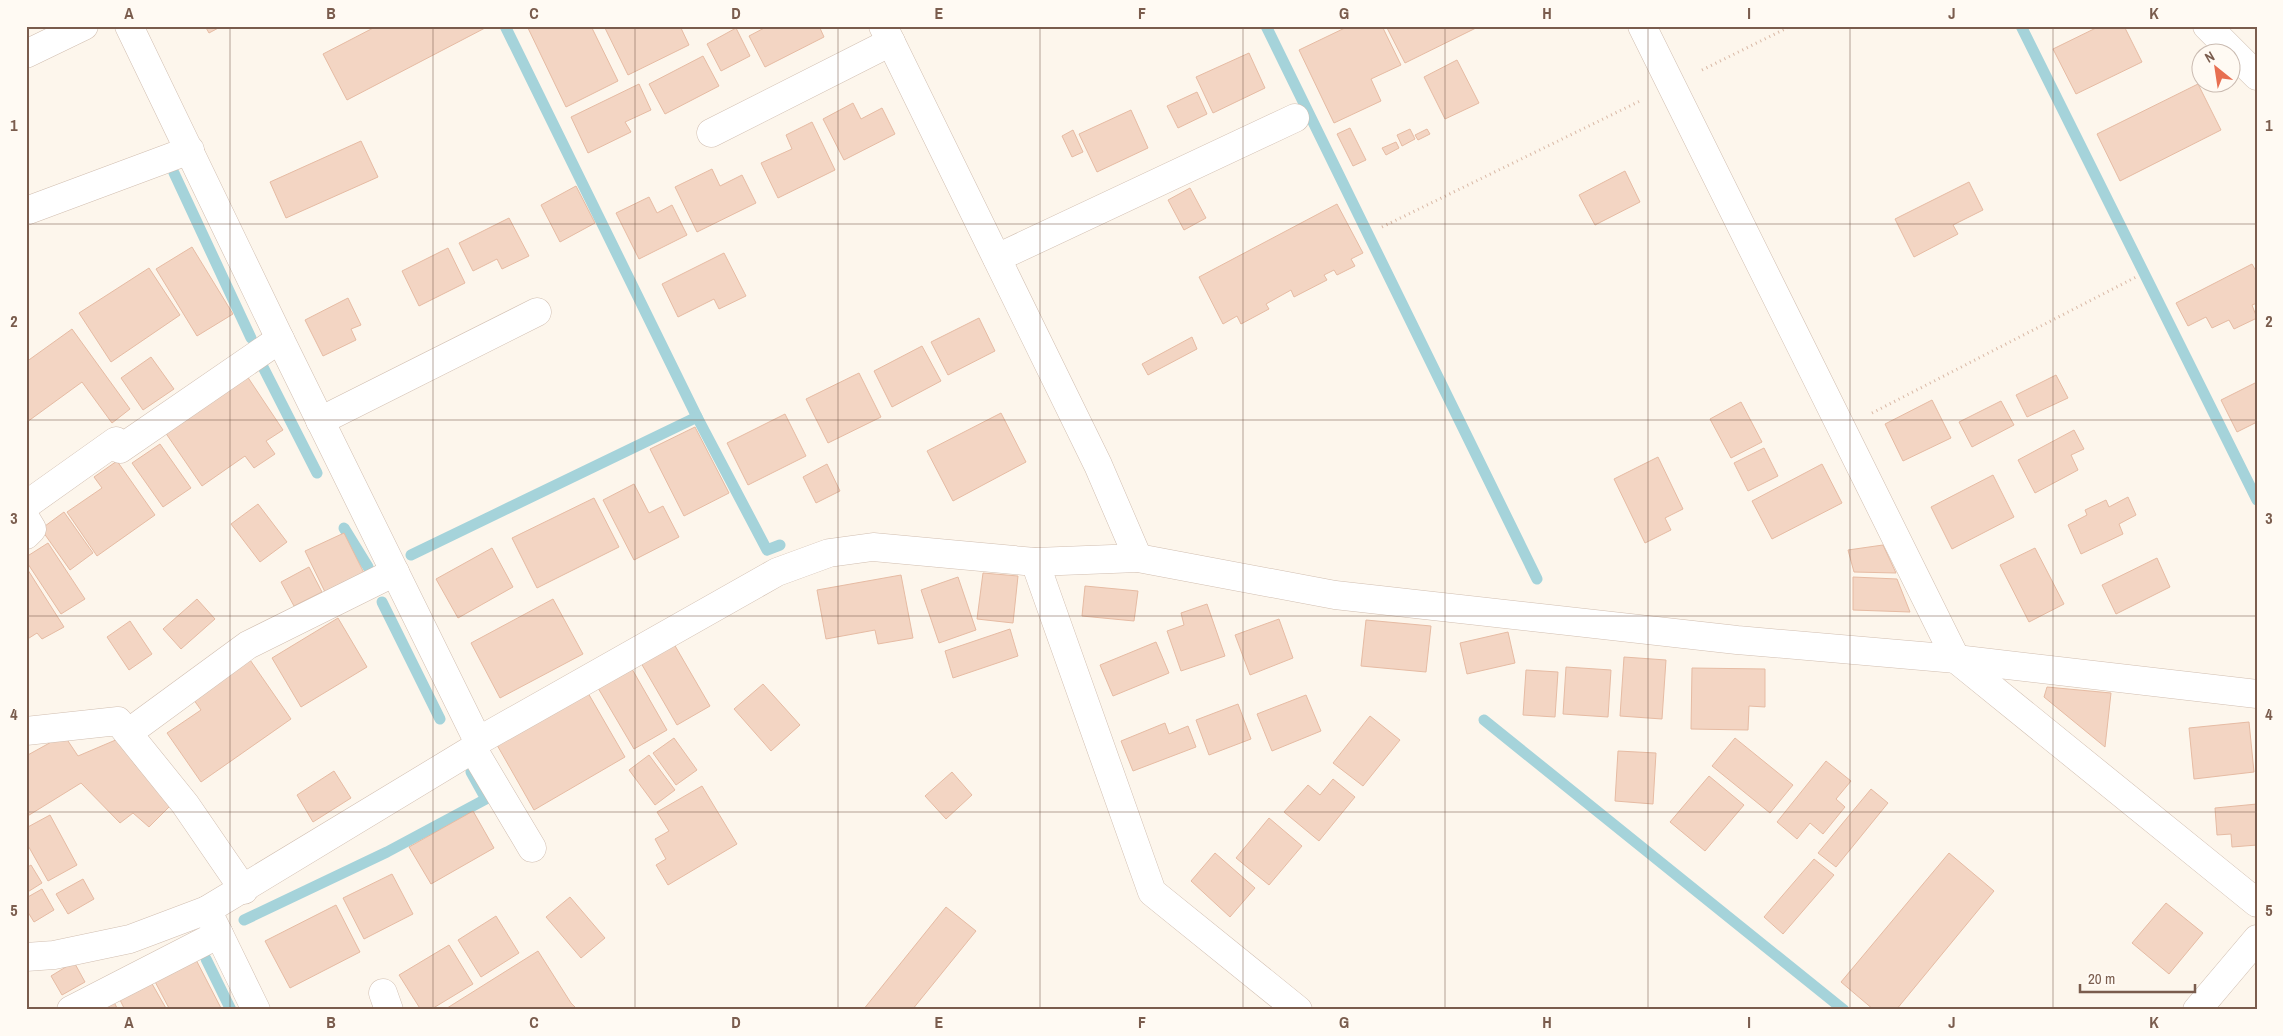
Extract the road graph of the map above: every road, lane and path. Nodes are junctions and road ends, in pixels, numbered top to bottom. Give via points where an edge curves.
1 (84, 26) edge
2 (129, 26) edge
3 (1642, 26) edge
4 (1790, 26) edge
5 (2207, 26) edge
6 (887, 34) edge
7 (26, 54) edge
8 (2254, 69) edge
9 (1671, 86) junction
10 (1295, 118) dead end
11 (711, 133) dead end
12 (190, 150) junction
13 (26, 211) edge
14 (1382, 227) dead end
15 (997, 258) junction
16 (2138, 276) dead end
17 (536, 312) dead end
18 (280, 339) junction
19 (320, 421) junction
20 (1841, 429) junction
21 (26, 505) edge
22 (26, 519) edge
23 (26, 535) edge
24 (1138, 558) junction
25 (1035, 562) junction
26 (395, 572) junction
27 (1956, 659) junction
28 (2257, 694) edge
29 (26, 732) edge
30 (128, 733) junction
31 (476, 745) junction
32 (532, 848) dead end
33 (244, 890) junction
34 (2257, 903) edge
35 (213, 922) junction
36 (2257, 939) edge
37 (26, 957) edge
38 (71, 1010) edge
39 (256, 1010) edge
40 (1298, 1010) edge
41 (2197, 1010) edge

1 - 7 street
2 - 12 street
3 - 9 street
4 - 9 path
5 - 8 street
6 - 11 street
6 - 15 street
9 - 14 path
9 - 20 street
10 - 15 street
12 - 13 street
12 - 18 street
15 - 24 street via 1098,464
16 - 20 path
17 - 19 street
18 - 19 street
18 - 21 street via 120,449 116,441
19 - 26 street
20 - 27 street
22 - 23 street via 32,529
24 - 25 street
24 - 27 street via 1335,594 1737,640
25 - 31 street via 873,546 829,554 777,572
25 - 40 street via 1152,892
26 - 30 street via 248,645
26 - 31 street
27 - 28 street
27 - 34 street
29 - 30 street via 118,721
30 - 33 street via 185,804
31 - 32 street
31 - 33 street
33 - 35 street
35 - 37 street via 54,955
35 - 38 street
35 - 39 street
36 - 41 street

